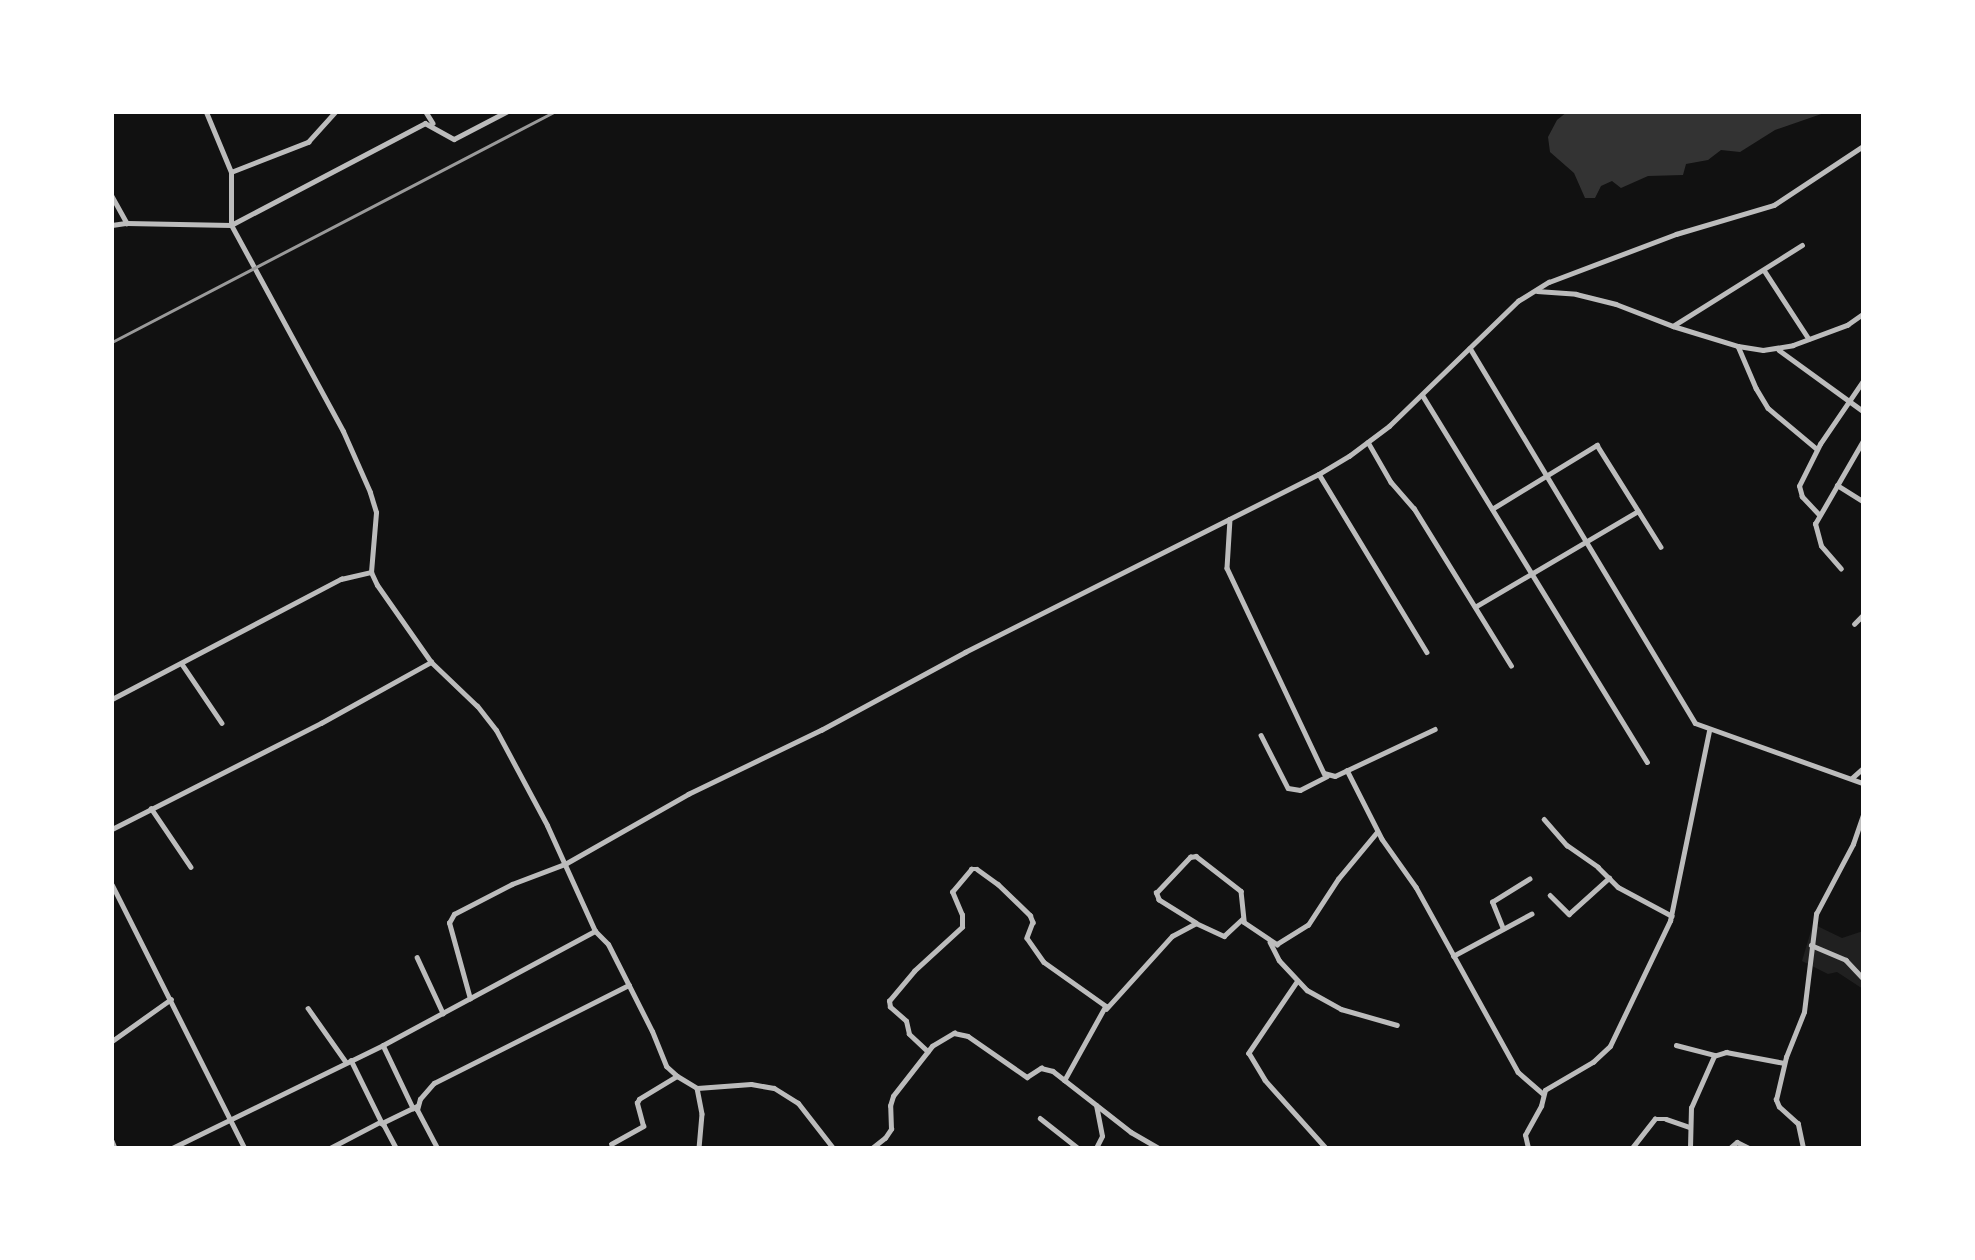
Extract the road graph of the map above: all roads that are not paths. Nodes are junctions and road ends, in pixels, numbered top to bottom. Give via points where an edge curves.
1 (206, 112) edge
2 (335, 112) edge
3 (426, 112) edge
4 (506, 112) edge
5 (435, 127) junction
6 (1863, 146) edge
7 (231, 172) junction
8 (112, 196) edge
9 (127, 223) junction
10 (112, 225) edge
11 (231, 225) junction
12 (1802, 245) dead end
13 (1764, 270) junction
14 (1535, 291) junction
15 (1863, 314) edge
16 (1673, 326) junction
17 (1809, 339) junction
18 (1738, 346) junction
19 (1470, 348) junction
20 (1778, 350) junction
21 (1863, 381) edge
22 (1423, 396) junction
23 (1847, 400) junction
24 (1863, 411) edge
25 (1863, 441) edge
26 (1368, 442) junction
27 (1817, 449) junction
28 (1319, 474) junction
29 (1547, 476) junction
30 (1837, 485) junction
31 (1863, 501) edge
32 (1492, 509) junction
33 (1638, 511) junction
34 (1819, 515) junction
35 (1230, 519) junction
36 (1585, 541) junction
37 (1661, 547) dead end
38 (1841, 569) dead end
39 (371, 572) junction
40 (1531, 573) junction
41 (1475, 607) junction
42 (1863, 615) edge
43 (1854, 624) dead end
44 (1427, 652) dead end
45 (431, 662) junction
46 (182, 664) junction
47 (1511, 665) dead end
48 (112, 699) edge
49 (222, 723) dead end
50 (1435, 729) dead end
51 (1709, 731) junction
52 (1261, 735) dead end
53 (1647, 762) dead end
54 (1863, 768) edge
55 (1347, 771) junction
56 (1327, 776) junction
57 (1852, 778) junction
58 (1863, 783) edge
59 (151, 808) junction
60 (1863, 815) edge
61 (1544, 819) dead end
62 (112, 829) edge
63 (1377, 832) junction
64 (565, 864) junction
65 (191, 867) dead end
66 (1608, 878) junction
67 (1529, 879) dead end
68 (112, 886) edge
69 (1550, 895) dead end
70 (1531, 914) dead end
71 (1672, 916) junction
72 (1242, 919) junction
73 (1196, 923) junction
74 (1503, 929) junction
75 (595, 931) junction
76 (1269, 941) junction
77 (1811, 946) junction
78 (1452, 956) junction
79 (417, 957) dead end
80 (1863, 978) edge
81 (1297, 982) junction
82 (630, 985) junction
83 (171, 999) junction
84 (470, 999) junction
85 (308, 1008) dead end
86 (1106, 1009) junction
87 (443, 1013) junction
88 (1397, 1025) dead end
89 (112, 1041) edge
90 (383, 1045) junction
91 (1676, 1045) dead end
92 (928, 1052) junction
93 (1715, 1056) junction
94 (348, 1061) junction
95 (1784, 1063) junction
96 (677, 1076) junction
97 (1065, 1080) junction
98 (697, 1088) junction
99 (1544, 1094) junction
100 (1096, 1105) junction
101 (415, 1107) junction
102 (1040, 1118) dead end
103 (230, 1120) junction
104 (382, 1123) junction
105 (1689, 1127) junction
106 (112, 1142) edge
107 (611, 1144) dead end
108 (115, 1148) edge
109 (172, 1148) edge
110 (244, 1148) edge
111 (330, 1148) edge
112 (396, 1148) edge
113 (437, 1148) edge
114 (699, 1148) edge
115 (833, 1148) edge
116 (872, 1148) edge
117 (1078, 1148) edge
118 (1096, 1148) edge
119 (1159, 1148) edge
120 (1326, 1148) edge
121 (1528, 1148) edge
122 (1632, 1148) edge
123 (1690, 1148) edge
124 (1730, 1148) edge
125 (1749, 1148) edge
126 (1803, 1148) edge

1 - 7 street
2 - 7 street via 308,142
3 - 5 street
4 - 5 street via 454,139
5 - 11 street via 425,123
6 - 14 street via 1774,205 1676,233
7 - 11 street
8 - 9 street
9 - 10 street
9 - 11 street
11 - 39 street via 343,431 370,492 376,512
12 - 13 street
13 - 16 street
13 - 17 street
14 - 16 street via 1603,300
14 - 19 street via 1518,301
15 - 17 street
16 - 18 street
17 - 20 street
18 - 20 street
18 - 27 street via 1768,408
19 - 22 street
19 - 29 street
20 - 23 street
21 - 23 street
22 - 26 street
22 - 32 street
23 - 24 street
23 - 27 street
25 - 30 street
26 - 28 street
26 - 41 street
27 - 34 street via 1800,486 1801,497
28 - 35 street
28 - 44 street
29 - 32 street
29 - 33 street via 1597,445
29 - 36 street
30 - 31 street
30 - 34 street
32 - 40 street
33 - 36 street
33 - 37 street
34 - 38 street via 1817,539
35 - 56 street via 1227,568
35 - 64 street via 688,794
36 - 40 street
36 - 51 street via 1689,716
39 - 45 street
39 - 46 street via 341,579
40 - 41 street
40 - 53 street
41 - 47 street
42 - 43 street
45 - 59 street
45 - 64 street via 496,730
46 - 48 street
46 - 49 street
50 - 55 street
51 - 57 street via 1751,740
51 - 71 street
52 - 56 street via 1288,788 1300,790
54 - 57 street
55 - 56 street
55 - 63 street
57 - 58 street
59 - 62 street
59 - 65 street
60 - 77 street via 1853,844 1818,908
61 - 66 street via 1567,845
63 - 76 street via 1342,873 1308,925 1283,942
63 - 78 street via 1416,887
64 - 75 street
64 - 84 street via 512,884 450,917
66 - 69 street via 1569,914
66 - 71 street via 1641,902
67 - 74 street via 1492,902
68 - 83 street
70 - 74 street
71 - 99 street via 1610,1046 1593,1062 1551,1083
72 - 73 street via 1224,936
72 - 73 street via 1243,892 1193,856 1156,893 1159,900
72 - 76 street
73 - 86 street via 1165,942
74 - 78 street
75 - 82 street via 608,944
75 - 84 street
76 - 81 street
77 - 80 street via 1846,960
77 - 95 street via 1804,1012
78 - 99 street via 1518,1072
79 - 87 street
81 - 88 street via 1341,1009
81 - 120 street via 1249,1053 1265,1080
82 - 96 street via 666,1066
82 - 101 street via 442,1077
83 - 89 street
83 - 103 street
84 - 87 street
85 - 94 street
86 - 92 street via 1104,1003 1044,962 1027,938 1033,922 1030,915 982,871 973,869 952,892 962,915 961,928 914,971 889,1002 906,1021 909,1034
86 - 97 street
87 - 90 street
90 - 94 street
90 - 101 street
91 - 93 street
92 - 97 street via 942,1039 960,1034 1024,1076 1045,1068
92 - 116 street via 893,1096 891,1129
93 - 95 street via 1726,1052
93 - 105 street via 1691,1108
94 - 103 street
94 - 104 street
95 - 126 street via 1776,1104 1794,1118
96 - 98 street
96 - 107 street via 639,1098 643,1126
97 - 100 street
98 - 114 street via 702,1114
98 - 115 street via 751,1084 774,1088 797,1103
99 - 121 street via 1525,1135
100 - 118 street via 1102,1136
100 - 119 street
101 - 104 street
101 - 113 street
102 - 117 street
103 - 109 street
103 - 110 street
104 - 111 street
104 - 112 street
105 - 122 street via 1656,1119
105 - 123 street
106 - 108 street
124 - 125 street via 1737,1142

